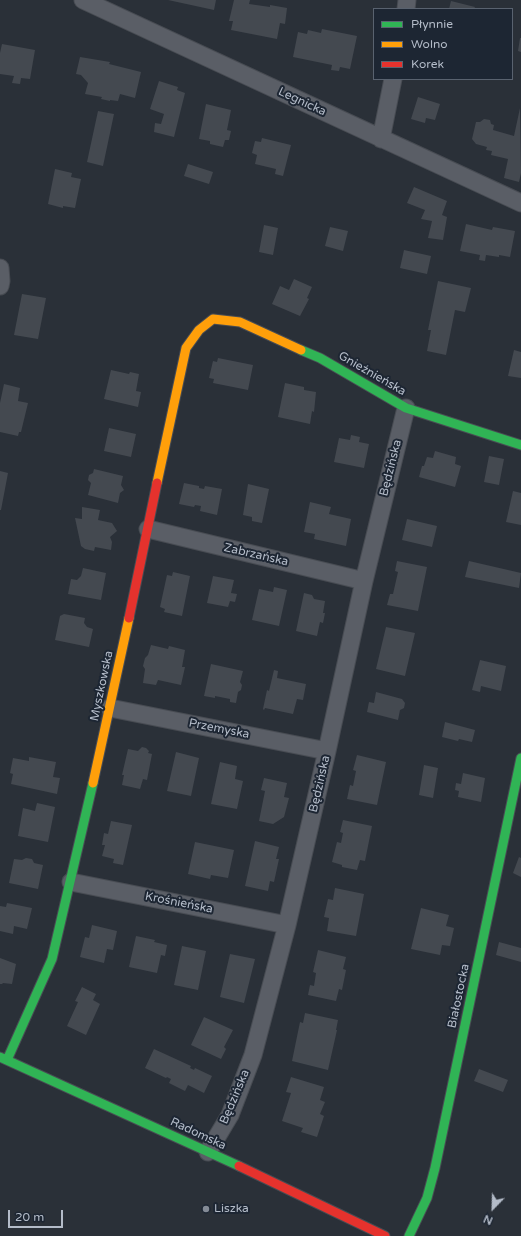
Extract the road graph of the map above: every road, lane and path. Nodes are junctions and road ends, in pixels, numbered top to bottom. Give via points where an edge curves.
1 (83, 0) edge
2 (393, 80) edge
3 (382, 139) junction
4 (521, 203) edge
5 (0, 268) edge
6 (0, 286) edge
7 (213, 319) joint
8 (406, 408) junction
9 (521, 445) edge
10 (148, 529) junction
11 (364, 581) junction
12 (110, 708) junction
13 (327, 750) junction
14 (521, 758) edge
15 (71, 882) junction
16 (287, 925) junction
17 (4, 1058) edge
18 (208, 1152) junction
19 (385, 1236) edge
20 (409, 1236) edge

1 - 3 street, Legnicka
2 - 3 street
3 - 4 street, Legnicka
5 - 6 street
7 - 8 street, Gnieźnieńska via 240,322 320,358
7 - 10 street, Myszkowska via 199,330 186,348
8 - 9 street, Gnieźnieńska
8 - 11 street, Będzińska
10 - 11 street, Zabrzańska
10 - 12 street, Myszkowska
11 - 13 street, Będzińska
12 - 13 street, Przemyska
12 - 15 street, Myszkowska
13 - 16 street, Będzińska
14 - 20 street, Białostocka via 435,1168 427,1198
15 - 16 street, Krośnieńska
15 - 17 street, Myszkowska via 52,959
16 - 18 street, Będzińska via 253,1055 230,1115
17 - 18 street, Radomska
18 - 19 street, Radomska

